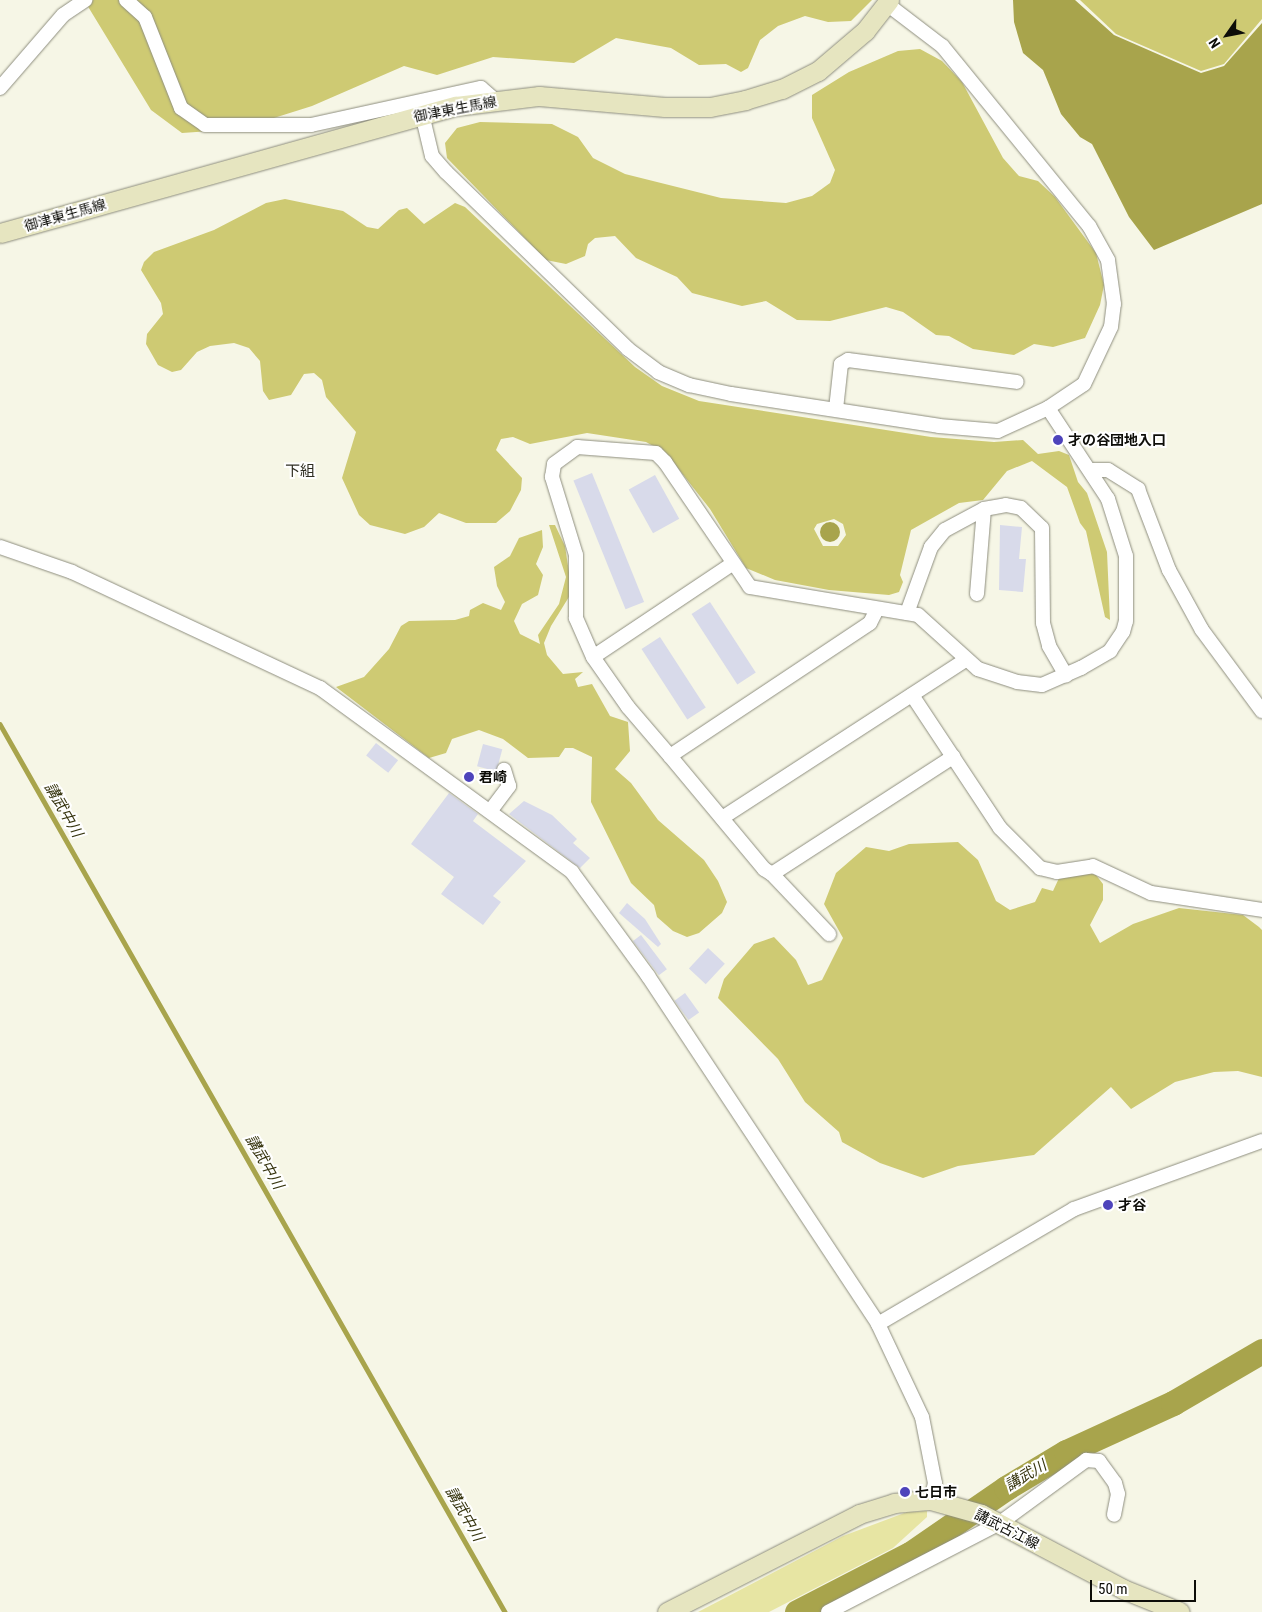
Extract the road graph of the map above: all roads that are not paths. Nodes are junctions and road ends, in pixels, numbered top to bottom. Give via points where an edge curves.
1 (85, 0) edge
2 (126, 0) edge
3 (888, 2) edge
4 (0, 88) edge
5 (495, 100) junction
6 (422, 114) junction
7 (0, 233) edge
8 (1017, 382) dead end
9 (1048, 408) junction
10 (836, 409) junction
11 (1092, 470) junction
12 (984, 509) junction
13 (0, 547) edge
14 (732, 564) junction
15 (977, 594) dead end
16 (876, 611) junction
17 (907, 613) junction
18 (593, 657) junction
19 (965, 660) junction
20 (1066, 676) junction
21 (912, 695) junction
22 (1262, 711) edge
23 (670, 756) junction
24 (953, 757) junction
25 (504, 770) dead end
26 (491, 810) junction
27 (722, 818) junction
28 (772, 874) junction
29 (1262, 910) edge
30 (829, 934) dead end
31 (1262, 1141) edge
32 (878, 1324) junction
33 (940, 1501) junction
34 (1114, 1515) dead end
35 (996, 1522) junction
36 (667, 1612) edge
37 (828, 1612) edge
38 (1180, 1612) edge

1 - 4 street via 63,14
2 - 5 street via 144,17 181,108 205,125 311,126 481,88
3 - 5 main road, 御津東生馬線 via 844,52 818,71 782,89 745,100 692,107 539,96
3 - 9 street via 942,46 1088,226 1108,260 1114,304 1101,354 1084,384
5 - 6 main road, 御津東生馬線
6 - 7 main road, 御津東生馬線
6 - 10 street via 432,156 446,172 615,337 658,372 690,385 731,394
8 - 10 street via 848,360 841,364
9 - 10 street via 998,431 939,426
9 - 11 street
11 - 20 street via 1116,516 1122,536 1126,621 1110,651
11 - 22 street via 1108,470 1138,489 1170,570 1202,630
12 - 15 street
12 - 17 street via 958,521 937,538
12 - 20 street via 1006,505 1021,508 1042,528 1043,623 1049,646
13 - 26 street via 72,572 320,688
14 - 16 street via 750,587 761,591
14 - 18 street
14 - 18 street via 665,462 656,454 577,447 564,453 554,464 552,477 576,555 576,618
16 - 17 street
16 - 23 street via 870,623
17 - 19 street via 928,622
18 - 23 street via 628,707
19 - 20 street via 994,676 1017,682 1042,685
19 - 21 street
21 - 24 street
21 - 27 street
23 - 27 street
24 - 28 street
24 - 29 street via 1000,828 1040,868 1057,872 1093,866 1152,893
25 - 26 street via 509,786
26 - 32 street via 572,872 648,976
27 - 28 street via 764,869
28 - 30 street
31 - 32 street via 1074,1209
32 - 33 street via 922,1418
33 - 35 main road, 講武古江線
33 - 36 main road, 講武古江線 via 894,1503 859,1514
34 - 35 street via 1117,1488 1102,1464 1090,1459 1066,1471
35 - 37 street
35 - 38 main road, 講武古江線 via 1123,1589

